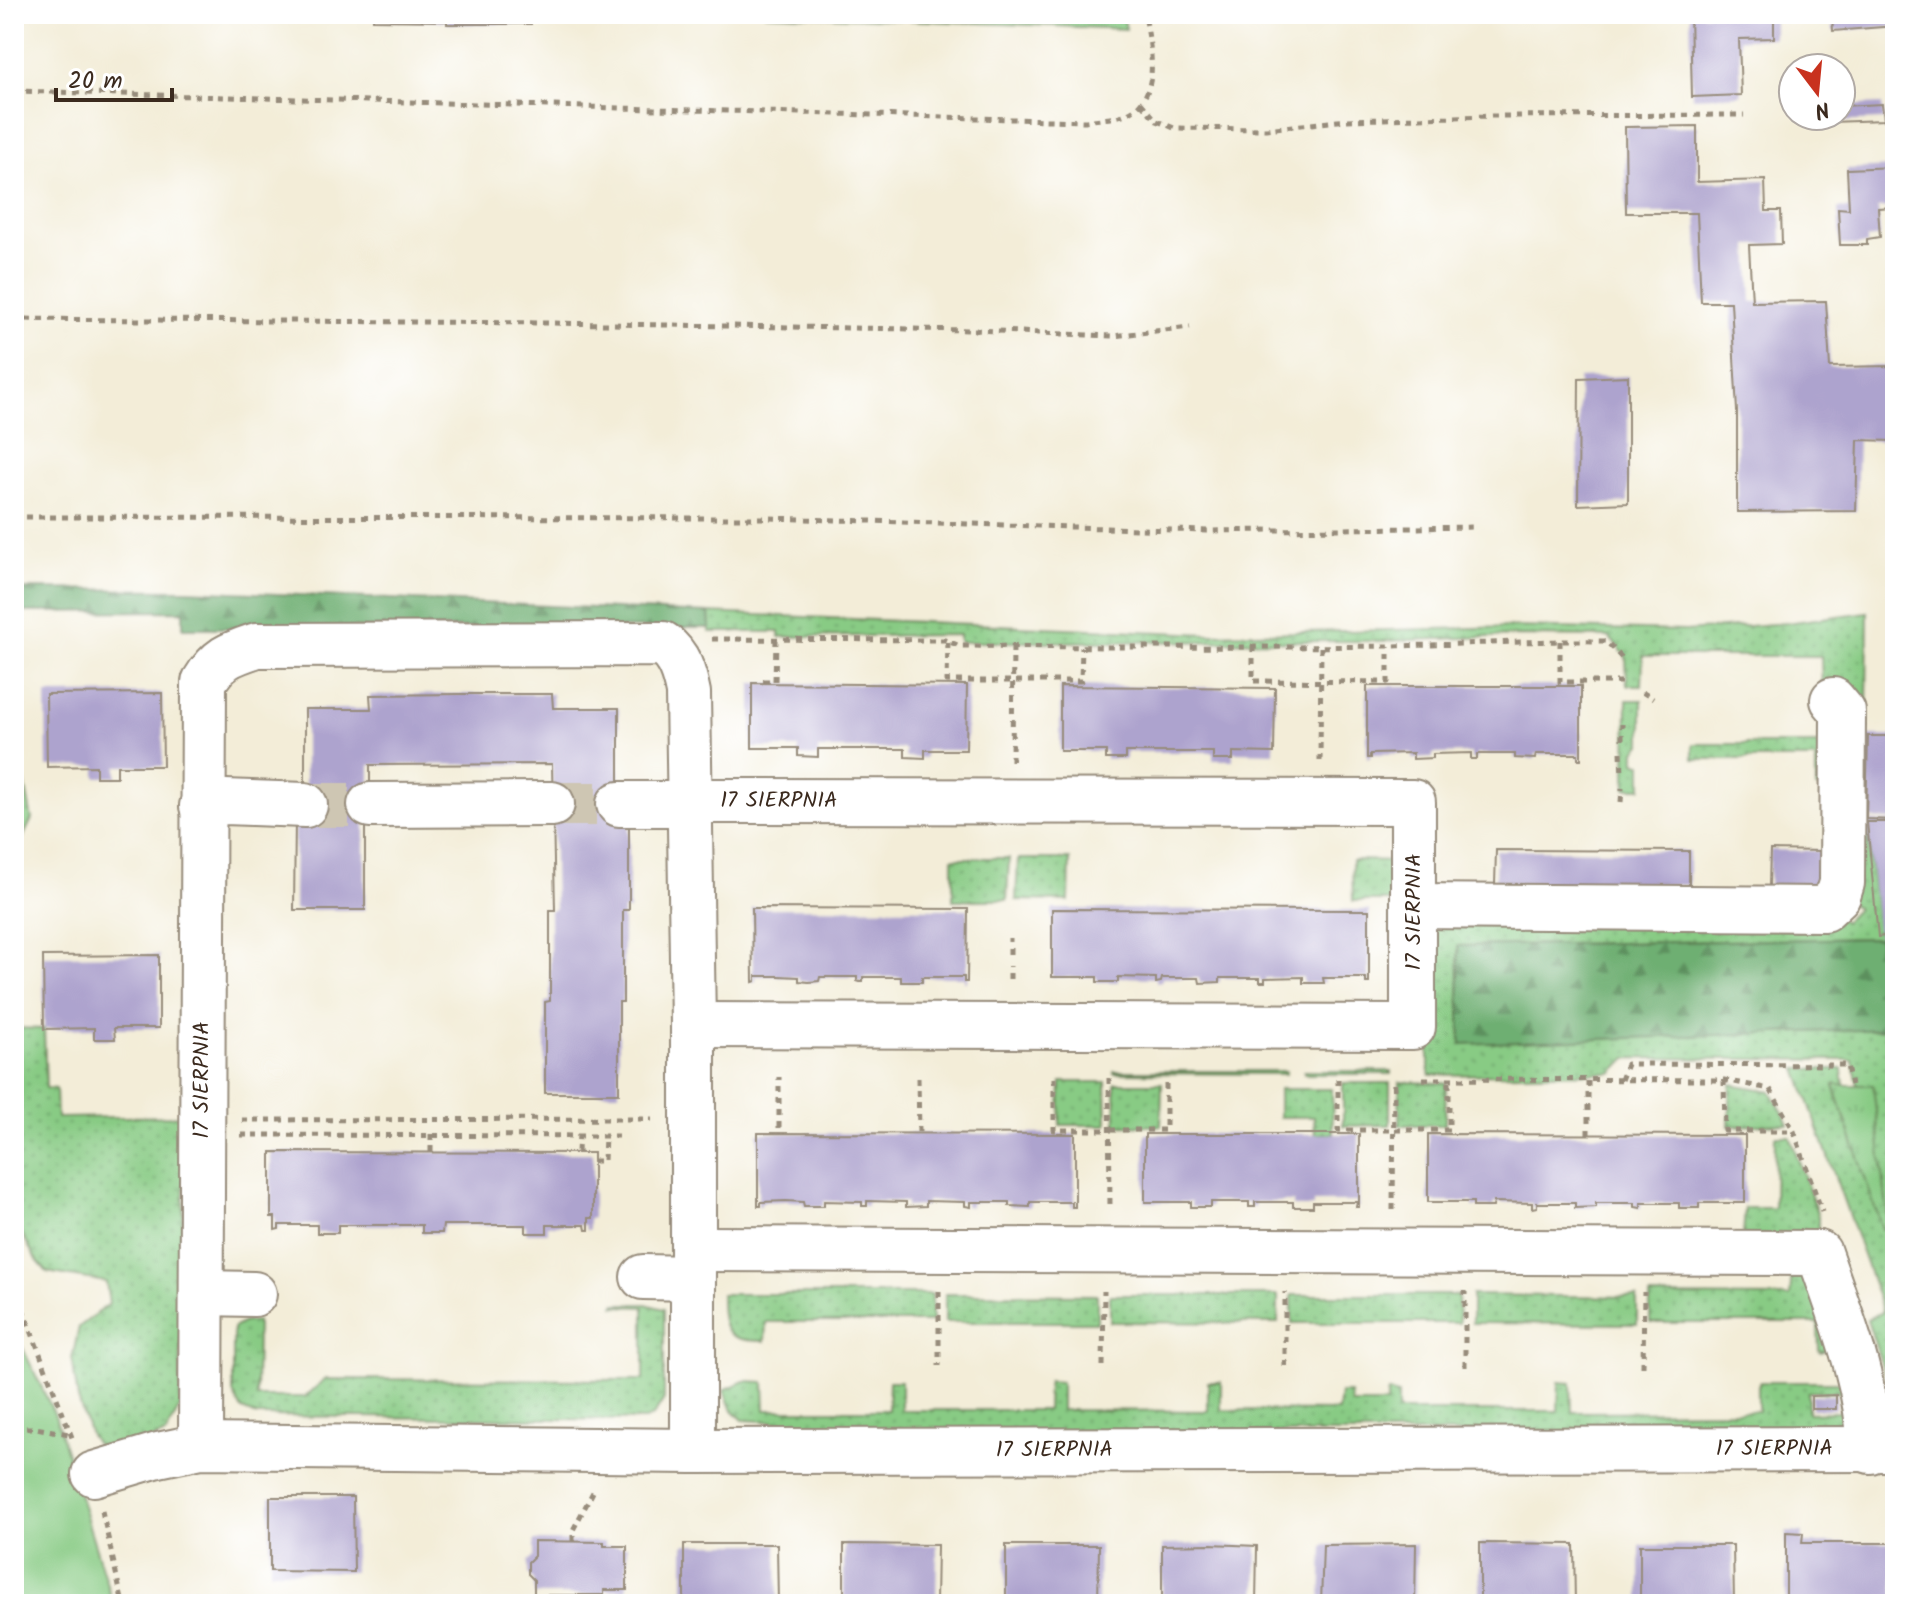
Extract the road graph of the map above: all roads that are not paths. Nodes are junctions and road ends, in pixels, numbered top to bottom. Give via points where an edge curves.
1 (1833, 700) dead end
2 (552, 804) tunnel mouth
3 (619, 804) tunnel mouth
4 (688, 804) junction
5 (305, 805) tunnel mouth
6 (370, 805) tunnel mouth
7 (202, 806) junction
8 (1413, 906) junction
9 (693, 1025) junction
10 (693, 1263) junction
11 (643, 1277) dead end
12 (203, 1293) junction
13 (254, 1294) dead end
14 (201, 1446) junction
15 (1882, 1450) edge
16 (693, 1451) junction
17 (94, 1474) dead end

1 - 8 street via 1843,712 1842,883 1838,896 1824,909
2 - 6 street
3 - 4 street
4 - 7 street, 17 SIERPNIA via 688,693 680,664 663,644 257,645 216,662 204,682
4 - 8 street, 17 SIERPNIA via 1413,802
4 - 9 street, 17 SIERPNIA
5 - 7 street
7 - 12 street, 17 SIERPNIA
8 - 9 street, 17 SIERPNIA via 1413,1027
9 - 10 street, 17 SIERPNIA
10 - 11 street
10 - 15 street via 1819,1253 1855,1359 1869,1427
10 - 16 street, 17 SIERPNIA
12 - 13 street
12 - 14 street, 17 SIERPNIA
14 - 16 street, 17 SIERPNIA
14 - 17 street, 17 SIERPNIA
15 - 16 street, 17 SIERPNIA

